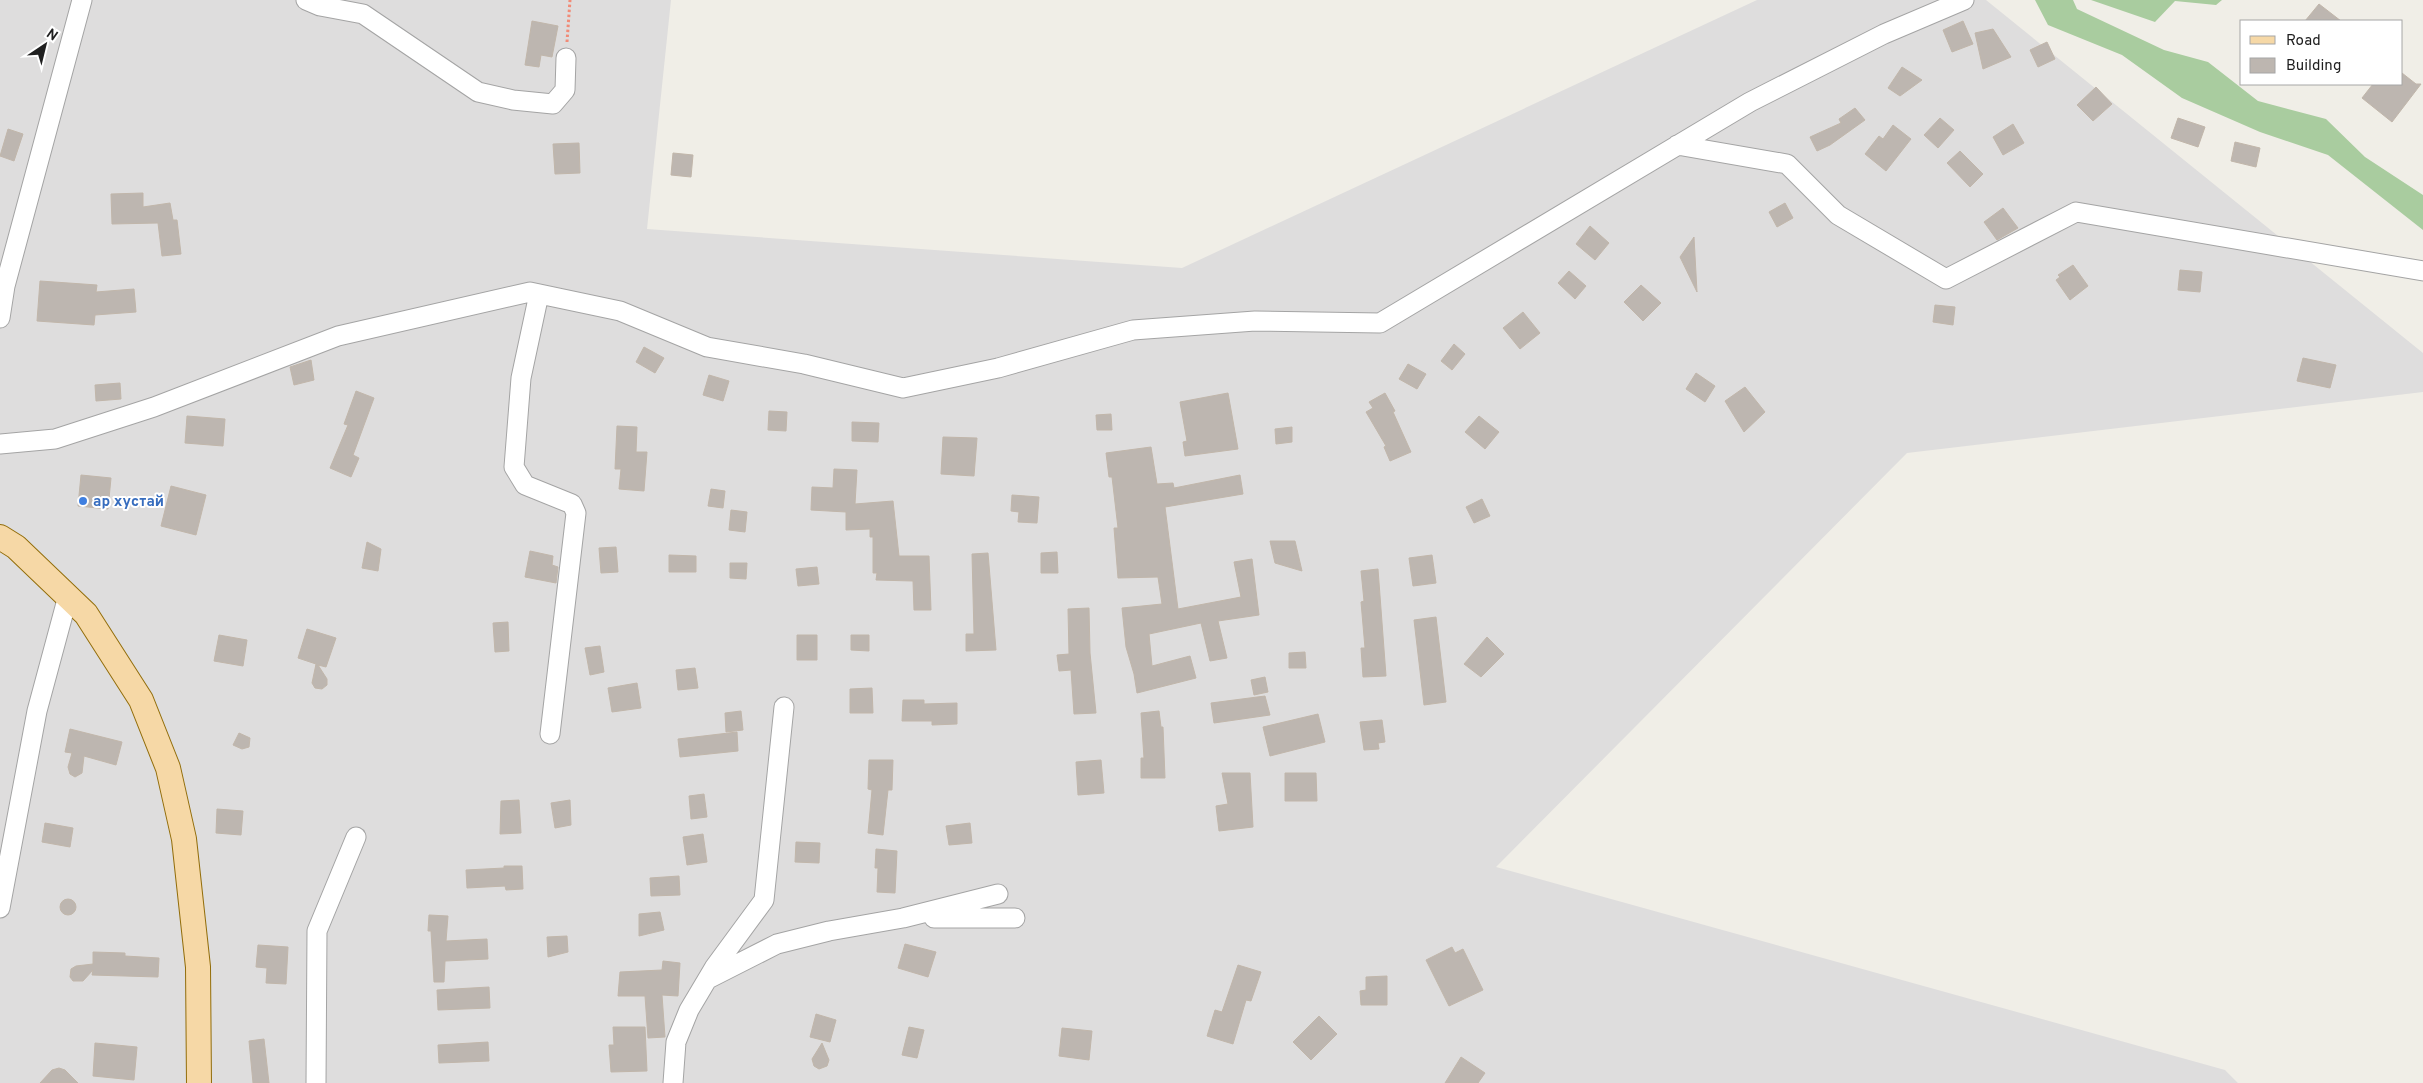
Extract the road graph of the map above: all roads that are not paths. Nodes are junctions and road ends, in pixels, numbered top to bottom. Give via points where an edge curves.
1 (82, 0) edge
2 (306, 0) edge
3 (1964, 0) edge
4 (566, 58) road end
5 (1677, 145) junction
6 (2423, 271) edge
7 (539, 294) junction
8 (0, 318) edge
9 (0, 444) edge
10 (0, 537) edge
11 (68, 596) junction
12 (784, 707) dead end
13 (550, 734) dead end
14 (356, 837) dead end
15 (998, 894) dead end
16 (0, 908) edge
17 (903, 918) junction
18 (1015, 918) dead end
19 (707, 979) junction
20 (199, 1083) edge
21 (316, 1083) edge
22 (673, 1083) edge

1 - 8 street via 5,286
2 - 4 street via 362,14 478,92 512,100 553,104 565,90
3 - 5 street via 1884,34 1750,102
5 - 6 street via 1787,164 1838,215 1946,280 2076,212
5 - 7 street via 1380,323 1255,321 1133,330 998,368 903,388 804,364 706,347 620,311
7 - 9 street via 530,292 338,336 154,407 55,439
7 - 13 street via 521,378 514,467 525,485 572,504 576,513
10 - 11 main road via 16,547
11 - 16 street via 37,711
11 - 20 main road via 86,614 141,700 168,768 184,839 198,967
12 - 19 street via 764,900
14 - 21 street via 317,931
15 - 17 street
17 - 18 street
17 - 19 street via 777,944
19 - 22 street via 676,1042

